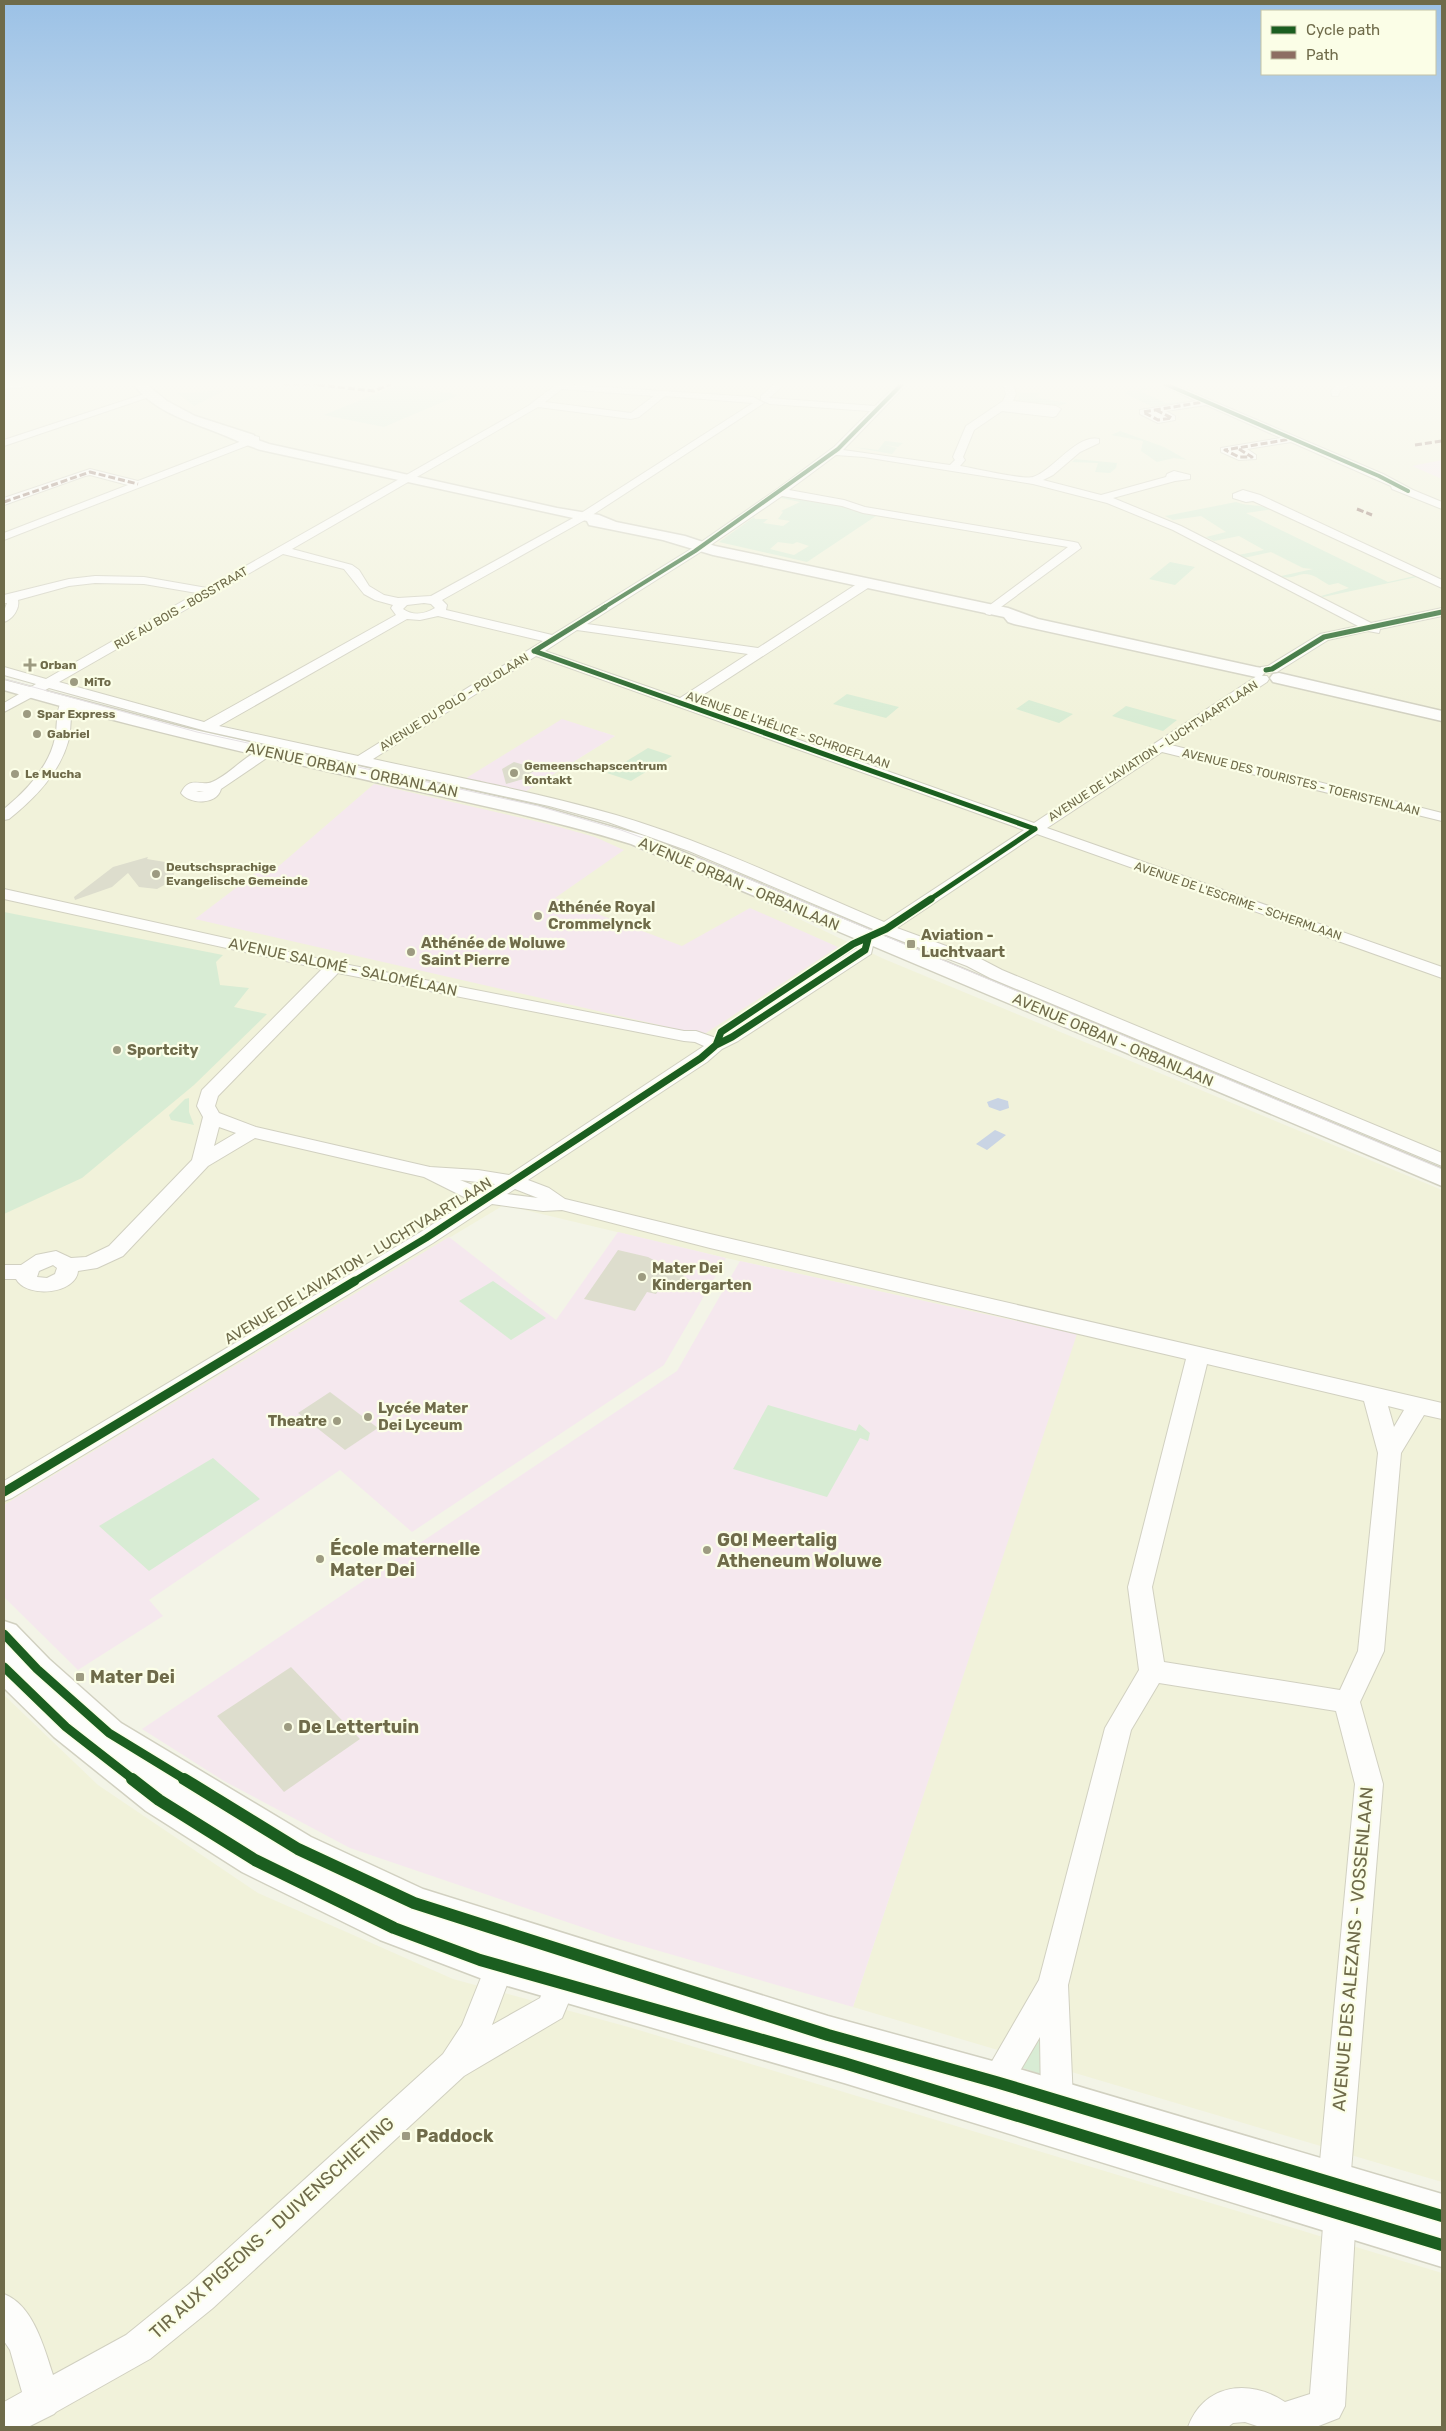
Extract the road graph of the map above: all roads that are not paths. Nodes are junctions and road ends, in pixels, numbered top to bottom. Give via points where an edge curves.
1 (16, 497) edge
2 (105, 497) edge
3 (374, 497) edge
4 (493, 497) edge
5 (612, 497) edge
6 (772, 497) edge
7 (812, 497) edge
8 (1101, 497) edge
9 (1114, 497) edge
10 (1423, 497) edge
11 (1255, 498) dead end
12 (1106, 499) junction
13 (4, 502) edge
14 (1442, 506) edge
15 (581, 517) junction
16 (4, 538) edge
17 (702, 545) junction
18 (282, 550) junction
19 (867, 583) junction
20 (1442, 584) edge
21 (210, 592) junction
22 (6, 599) edge
23 (435, 606) junction
24 (404, 609) junction
25 (990, 611) junction
26 (1442, 612) edge
27 (1442, 616) edge
28 (4, 618) edge
29 (574, 626) junction
30 (1372, 628) junction
31 (553, 639) junction
32 (534, 652) junction
33 (760, 652) junction
34 (4, 671) edge
35 (1268, 674) junction
36 (48, 684) junction
37 (4, 685) edge
38 (32, 693) junction
39 (67, 703) junction
40 (680, 704) junction
41 (100, 705) junction
42 (4, 708) edge
43 (1442, 716) edge
44 (206, 727) junction
45 (1160, 747) junction
46 (266, 752) junction
47 (360, 761) junction
48 (213, 788) dead end
49 (4, 816) edge
50 (1442, 817) edge
51 (1034, 829) junction
52 (4, 894) edge
53 (877, 934) junction
54 (334, 967) junction
55 (1442, 973) edge
56 (716, 1045) junction
57 (212, 1117) junction
58 (252, 1132) junction
59 (1442, 1160) edge
60 (201, 1162) junction
61 (430, 1173) junction
62 (1442, 1178) edge
63 (512, 1183) junction
64 (489, 1197) junction
65 (562, 1204) junction
66 (4, 1272) edge
67 (1198, 1354) junction
68 (1374, 1395) junction
69 (1419, 1405) junction
70 (1442, 1411) edge
71 (1390, 1453) junction
72 (5, 1491) edge
73 (4, 1634) edge
74 (4, 1668) edge
75 (1152, 1671) junction
76 (1347, 1702) junction
77 (532, 1942) junction
78 (500, 1965) junction
79 (567, 1969) junction
80 (1053, 1985) junction
81 (452, 2065) junction
82 (996, 2082) junction
83 (1057, 2101) junction
84 (1337, 2198) junction
85 (1442, 2216) edge
86 (1442, 2245) edge
87 (4, 2311) edge
88 (42, 2402) junction
89 (4, 2421) edge
90 (1283, 2424) edge
91 (1206, 2427) edge

1 - 13 street
2 - 16 street
3 - 18 street, RUE AU BOIS - BOSSTRAAT
4 - 15 street
5 - 15 street
6 - 17 street, AVENUE DU POLO - POLOLAAN
7 - 25 street via 862,510 1074,545 1075,548
8 - 12 street
9 - 12 street
10 - 14 street
11 - 20 street
12 - 30 street via 1176,528
15 - 17 street
15 - 23 street
17 - 19 street
17 - 29 street, AVENUE DU POLO - POLOLAAN
18 - 21 street, RUE AU BOIS - BOSSTRAAT
18 - 24 street via 348,566 369,592
19 - 25 street
19 - 33 street
21 - 22 street via 157,582 104,578
21 - 36 street, RUE AU BOIS - BOSSTRAAT
22 - 28 street via 13,602 12,610
23 - 24 street via 419,616
23 - 31 street
24 - 44 street
25 - 35 street via 1003,617
26 - 30 street
27 - 30 street
29 - 31 street, AVENUE DU POLO - POLOLAAN
29 - 33 street
30 - 35 street, AVENUE DE L'AVIATION - LUCHTVAARTLAAN via 1332,640
31 - 32 street, AVENUE DU POLO - POLOLAAN
32 - 40 street, AVENUE DE L'HÉLICE - SCHROEFLAAN
32 - 47 street, AVENUE DU POLO - POLOLAAN
33 - 40 street
34 - 36 street, AVENUE ORBAN - ORBANLAAN
35 - 43 street
35 - 45 street, AVENUE DE L'AVIATION - LUCHTVAARTLAAN
36 - 38 street, RUE AU BOIS - BOSSTRAAT
36 - 41 street, AVENUE ORBAN - ORBANLAAN
37 - 38 street, AVENUE ORBAN - ORBANLAAN
38 - 39 street, AVENUE ORBAN - ORBANLAAN
38 - 42 street, RUE AU BOIS - BOSSTRAAT
39 - 41 street, AVENUE ORBAN - ORBANLAAN
39 - 49 street via 61,742 48,769
40 - 51 street, AVENUE DE L'HÉLICE - SCHROEFLAAN
41 - 44 street, AVENUE ORBAN - ORBANLAAN
41 - 46 street, AVENUE ORBAN - ORBANLAAN
44 - 47 street, AVENUE ORBAN - ORBANLAAN
45 - 50 street, AVENUE DES TOURISTES - TOERISTENLAAN
45 - 51 street, AVENUE DE L'AVIATION - LUCHTVAARTLAAN
46 - 48 street
46 - 53 street, AVENUE ORBAN - ORBANLAAN via 512,805 611,831
47 - 53 street, AVENUE ORBAN - ORBANLAAN via 552,802 613,819 694,848
51 - 53 street, AVENUE DE L'AVIATION - LUCHTVAARTLAAN
51 - 55 street, AVENUE DE L'ESCRIME - SCHERMLAAN
52 - 54 street, AVENUE SALOMÉ - SALOMÉLAAN
53 - 56 street, AVENUE DE L'AVIATION - LUCHTVAARTLAAN via 864,950
53 - 59 street, AVENUE ORBAN - ORBANLAAN via 973,962
53 - 62 street, AVENUE ORBAN - ORBANLAAN
54 - 56 street, AVENUE SALOMÉ - SALOMÉLAAN via 684,1036 700,1046
54 - 57 street via 209,1094 206,1106
56 - 63 street, AVENUE DE L'AVIATION - LUCHTVAARTLAAN
57 - 58 street
57 - 60 street
58 - 60 street
58 - 61 street
60 - 66 street via 116,1251 90,1263 68,1265 63,1260 50,1258 36,1262 26,1272
61 - 63 street via 461,1174
61 - 64 street via 474,1195
63 - 64 street, AVENUE DE L'AVIATION - LUCHTVAARTLAAN
63 - 65 street
64 - 65 street via 543,1205
64 - 72 street, AVENUE DE L'AVIATION - LUCHTVAARTLAAN
65 - 67 street
67 - 68 street
67 - 75 street via 1140,1587
68 - 69 street
68 - 71 street
69 - 70 street
69 - 71 street
71 - 76 street via 1371,1651
73 - 77 street via 37,1669 109,1733 298,1850 414,1902
74 - 78 street via 66,1727 159,1800 255,1860 394,1928
75 - 76 street
75 - 80 street via 1118,1728
76 - 84 street, AVENUE DES ALEZANS - VOSSENLAAN via 1369,1784
77 - 78 street
77 - 79 street
78 - 79 street
78 - 81 street, TIR AUX PIGEONS - DUIVENSCHIETING via 474,2034
79 - 81 street, TIR AUX PIGEONS - DUIVENSCHIETING via 551,2008
79 - 82 street via 828,2035
79 - 84 street via 844,2063
80 - 82 street
80 - 83 street
81 - 88 street, TIR AUX PIGEONS - DUIVENSCHIETING via 180,2313 138,2347
82 - 83 street
83 - 84 street
84 - 85 street
84 - 86 street
84 - 90 street, AVENUE DES ALEZANS - VOSSENLAAN via 1327,2406
87 - 88 street via 24,2341
88 - 89 street, TIR AUX PIGEONS - DUIVENSCHIETING
90 - 91 street via 1265,2409 1238,2404 1221,2409

